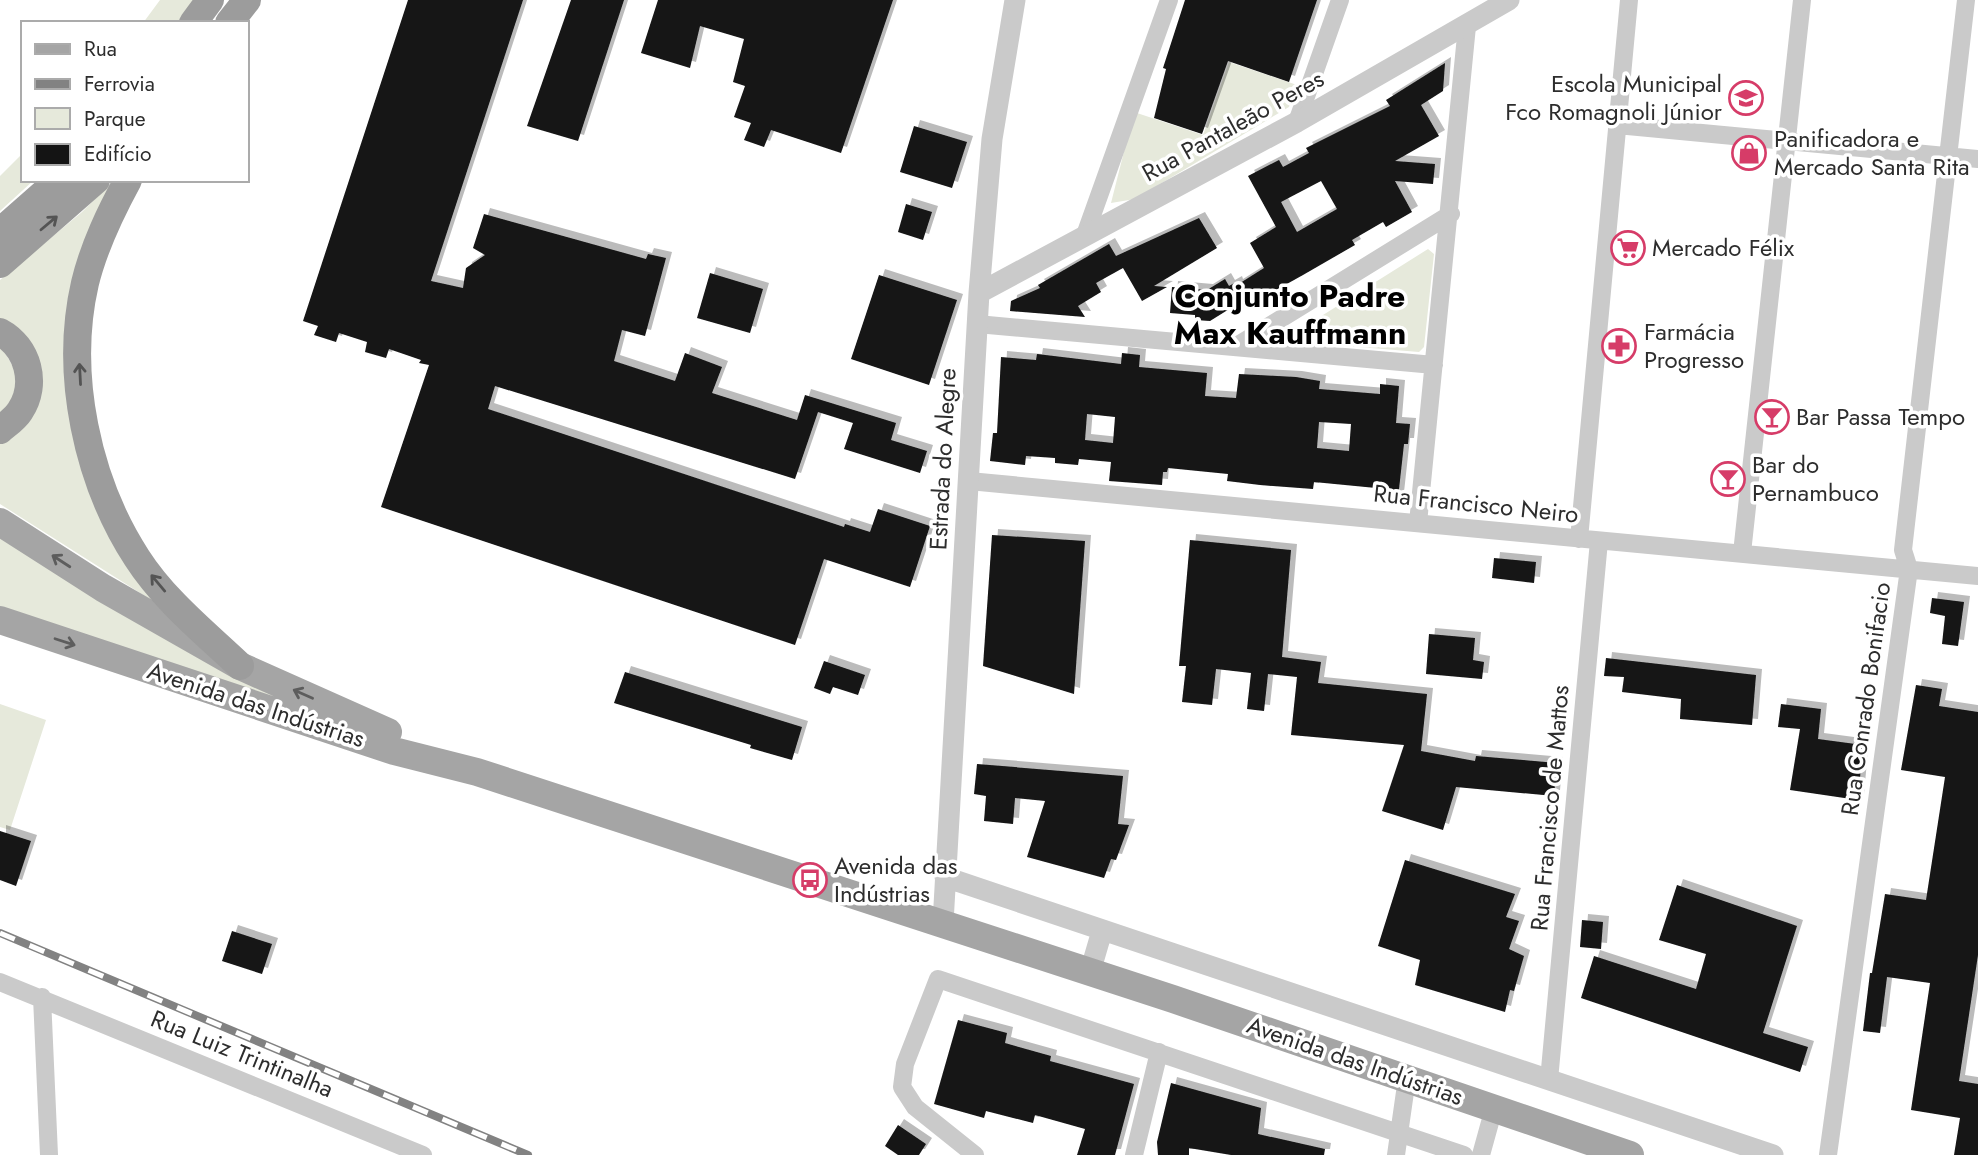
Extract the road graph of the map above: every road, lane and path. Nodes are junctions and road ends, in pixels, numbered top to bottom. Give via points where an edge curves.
1 (210, 0) edge
2 (247, 0) edge
3 (1015, 0) edge
4 (1169, 0) edge
5 (1340, 0) edge
6 (1509, 0) edge
7 (1629, 0) edge
8 (1802, 0) edge
9 (1966, 0) edge
10 (194, 21) edge
11 (231, 21) edge
12 (1467, 26) junction
13 (1297, 122) junction
14 (1617, 125) junction
15 (1786, 141) junction
16 (1948, 156) junction
17 (1978, 159) edge
18 (57, 182) edge
19 (94, 182) edge
20 (127, 182) edge
21 (1451, 214) junction
22 (0, 232) edge
23 (1085, 235) junction
24 (0, 264) edge
25 (979, 293) junction
26 (977, 324) junction
27 (0, 331) edge
28 (1235, 347) junction
29 (1434, 365) junction
30 (0, 430) edge
31 (969, 481) junction
32 (0, 522) edge
33 (1418, 523) junction
34 (1579, 539) junction
35 (1598, 541) junction
36 (1742, 554) junction
37 (1909, 569) junction
38 (1978, 576) edge
39 (0, 620) edge
40 (240, 666) junction
41 (477, 772) junction
42 (945, 877) junction
43 (943, 923) junction
44 (1102, 931) junction
45 (1090, 972) junction
46 (0, 982) edge
47 (42, 998) junction
48 (1159, 1052) junction
49 (1407, 1078) junction
50 (1549, 1080) junction
51 (1494, 1108) junction
52 (1398, 1134) junction
53 (49, 1155) edge
54 (423, 1155) edge
55 (975, 1155) edge
56 (1134, 1155) edge
57 (1396, 1155) edge
58 (1464, 1155) edge
59 (1481, 1155) edge
60 (1630, 1155) edge
61 (1773, 1155) edge
62 (1828, 1155) edge

1 - 10 highway
2 - 11 highway
3 - 25 street, Estrada do Alegre via 992,139
4 - 23 street
5 - 13 street
6 - 12 street, Rua Pantaleão Peres
7 - 14 street
8 - 15 street
9 - 16 street, Rua Conrado Bonifacio
12 - 13 street, Rua Pantaleão Peres
12 - 21 street
13 - 23 street, Rua Pantaleão Peres
14 - 15 street
14 - 34 street
15 - 16 street
15 - 36 street
16 - 17 street
16 - 37 street, Rua Conrado Bonifacio via 1903,550
18 - 22 highway
24 -> 19 highway
40 -> 20 highway via 181,611 138,559 102,491 85,431 79,328 85,284
21 - 28 street
21 - 29 street
23 - 25 street, Rua Pantaleão Peres
25 - 26 street, Estrada do Alegre
26 - 28 street
26 - 31 street, Estrada do Alegre
27 - 30 highway via 26,358 29,377 23,406
28 - 29 street
29 - 33 street
31 - 33 street, Rua Francisco Neiro
31 - 42 street, Estrada do Alegre
40 -> 32 main road via 103,588
33 - 34 street, Rua Francisco Neiro
34 - 35 street, Rua Francisco Neiro
35 - 36 street, Rua Francisco Neiro
35 - 50 street, Rua Francisco de Mattos
36 - 37 street, Rua Francisco Neiro
37 - 38 street, Rua Francisco Neiro
37 - 62 street, Rua Conrado Bonifacio
39 -> 41 main road, Avenida das Indústrias via 394,751
41 -> 40 main road
41 - 43 main road, Avenida das Indústrias
42 - 43 street, Estrada do Alegre
42 - 44 street, Avenida das Indústrias
43 - 45 main road, Avenida das Indústrias
44 - 45 street
44 - 50 street, Avenida das Indústrias
45 - 49 main road, Avenida das Indústrias
46 - 47 street, Rua Luiz Trintinalha
47 - 53 street
47 - 54 street, Rua Luiz Trintinalha
48 - 52 street
48 - 55 street via 938,979 905,1064 902,1087 915,1107
48 - 56 street
49 - 51 main road, Avenida das Indústrias
49 - 52 street
50 - 61 street, Avenida das Indústrias
51 - 59 street
51 - 60 main road, Avenida das Indústrias
52 - 57 street
52 - 58 street

